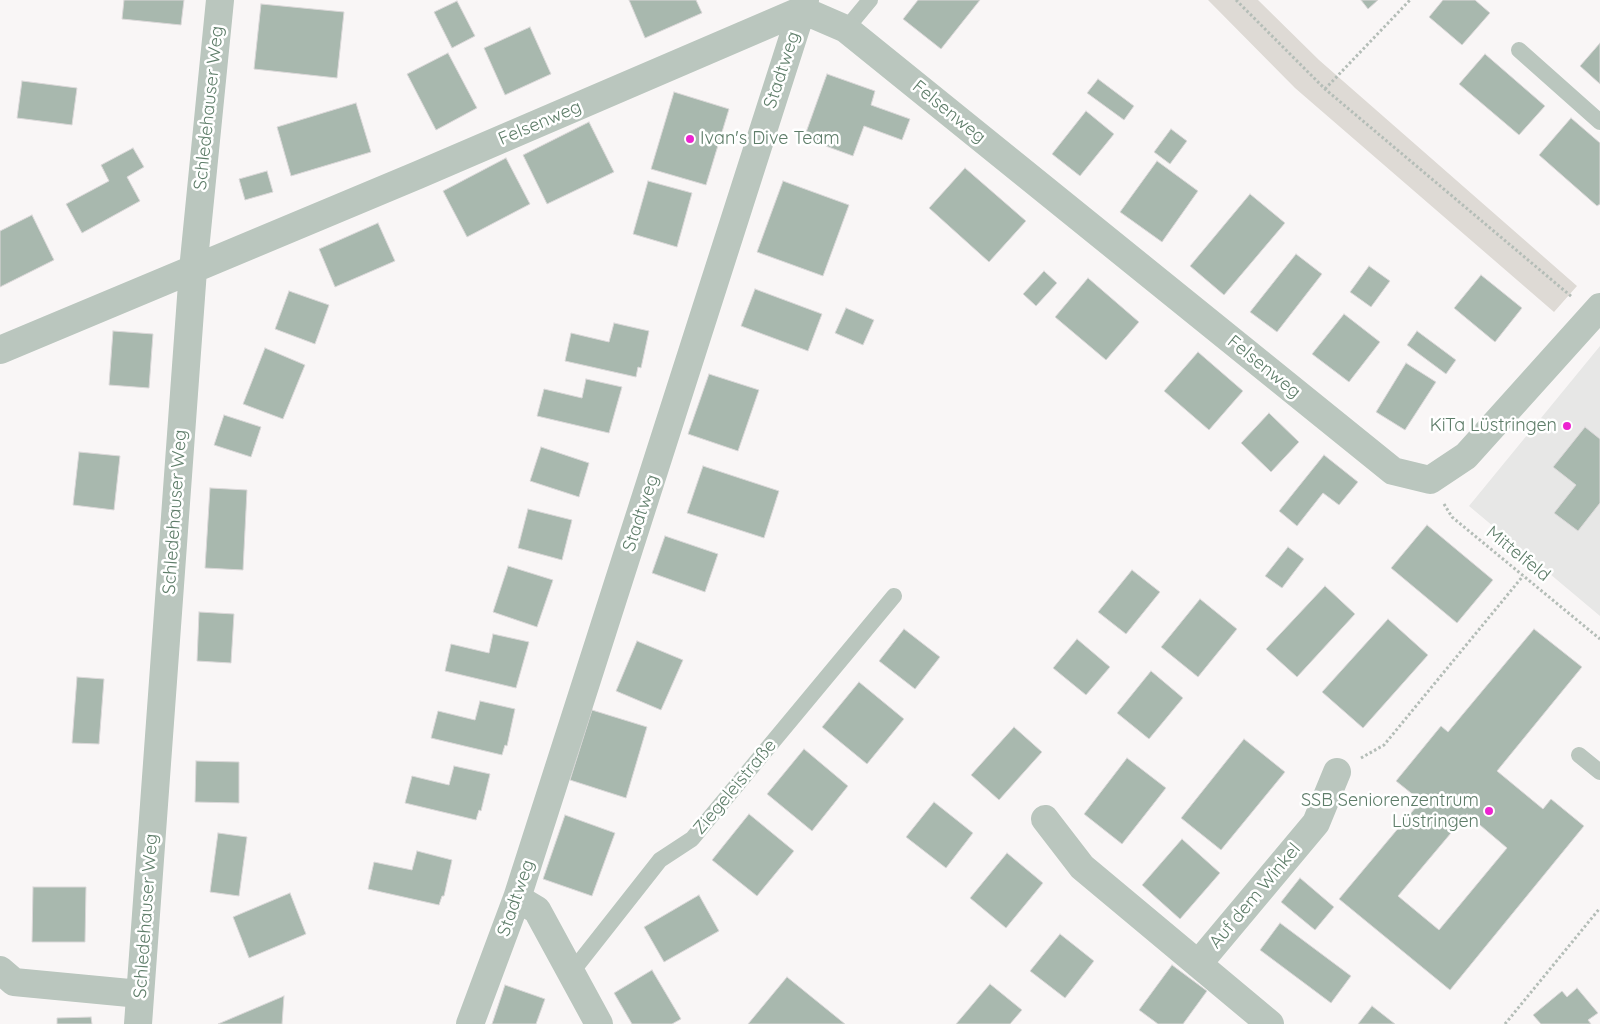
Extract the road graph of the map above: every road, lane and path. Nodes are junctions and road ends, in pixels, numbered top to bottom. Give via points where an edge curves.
1 (220, 0) edge
2 (870, 0) edge
3 (1236, 0) edge
4 (1410, 0) edge
5 (803, 5) edge
6 (846, 29) junction
7 (1519, 50) dead end
8 (1325, 89) junction
9 (1600, 122) edge
10 (193, 270) junction
11 (1597, 311) edge
12 (0, 350) edge
13 (1430, 480) junction
14 (1523, 576) junction
15 (894, 596) dead end
16 (1600, 639) edge
17 (1579, 755) dead end
18 (1337, 772) joint
19 (1600, 772) edge
20 (1045, 819) dead end
21 (517, 898) junction
22 (1600, 908) edge
23 (1198, 964) junction
24 (0, 970) edge
25 (571, 973) junction
26 (140, 994) junction
27 (138, 1024) edge
28 (470, 1024) edge
29 (599, 1024) edge
30 (1270, 1024) edge
31 (1506, 1024) edge

1 - 10 street, Schledehauser Weg
2 - 6 lane
3 - 8 path
4 - 8 path
5 - 6 street, Felsenweg
5 - 10 street, Felsenweg
5 - 21 street, Stadtweg
6 - 13 street, Felsenweg via 1393,471
7 - 9 lane
8 - 11 path
10 - 12 street, Felsenweg
10 - 26 street, Schledehauser Weg
11 - 13 street via 1466,456
13 - 14 path, Mittelfeld via 1452,517
14 - 16 path, Mittelfeld
14 - 18 path via 1384,746
15 - 25 lane, Ziegeleistraße via 692,839 660,860
17 - 19 lane
18 - 23 street, Auf dem Winkel via 1316,823
20 - 23 street, Auf dem Winkel via 1082,868
21 - 25 street via 537,910
21 - 28 street, Stadtweg
22 - 31 path
23 - 30 street, Auf dem Winkel
24 - 26 street via 14,982
25 - 29 street
26 - 27 street, Schledehauser Weg

